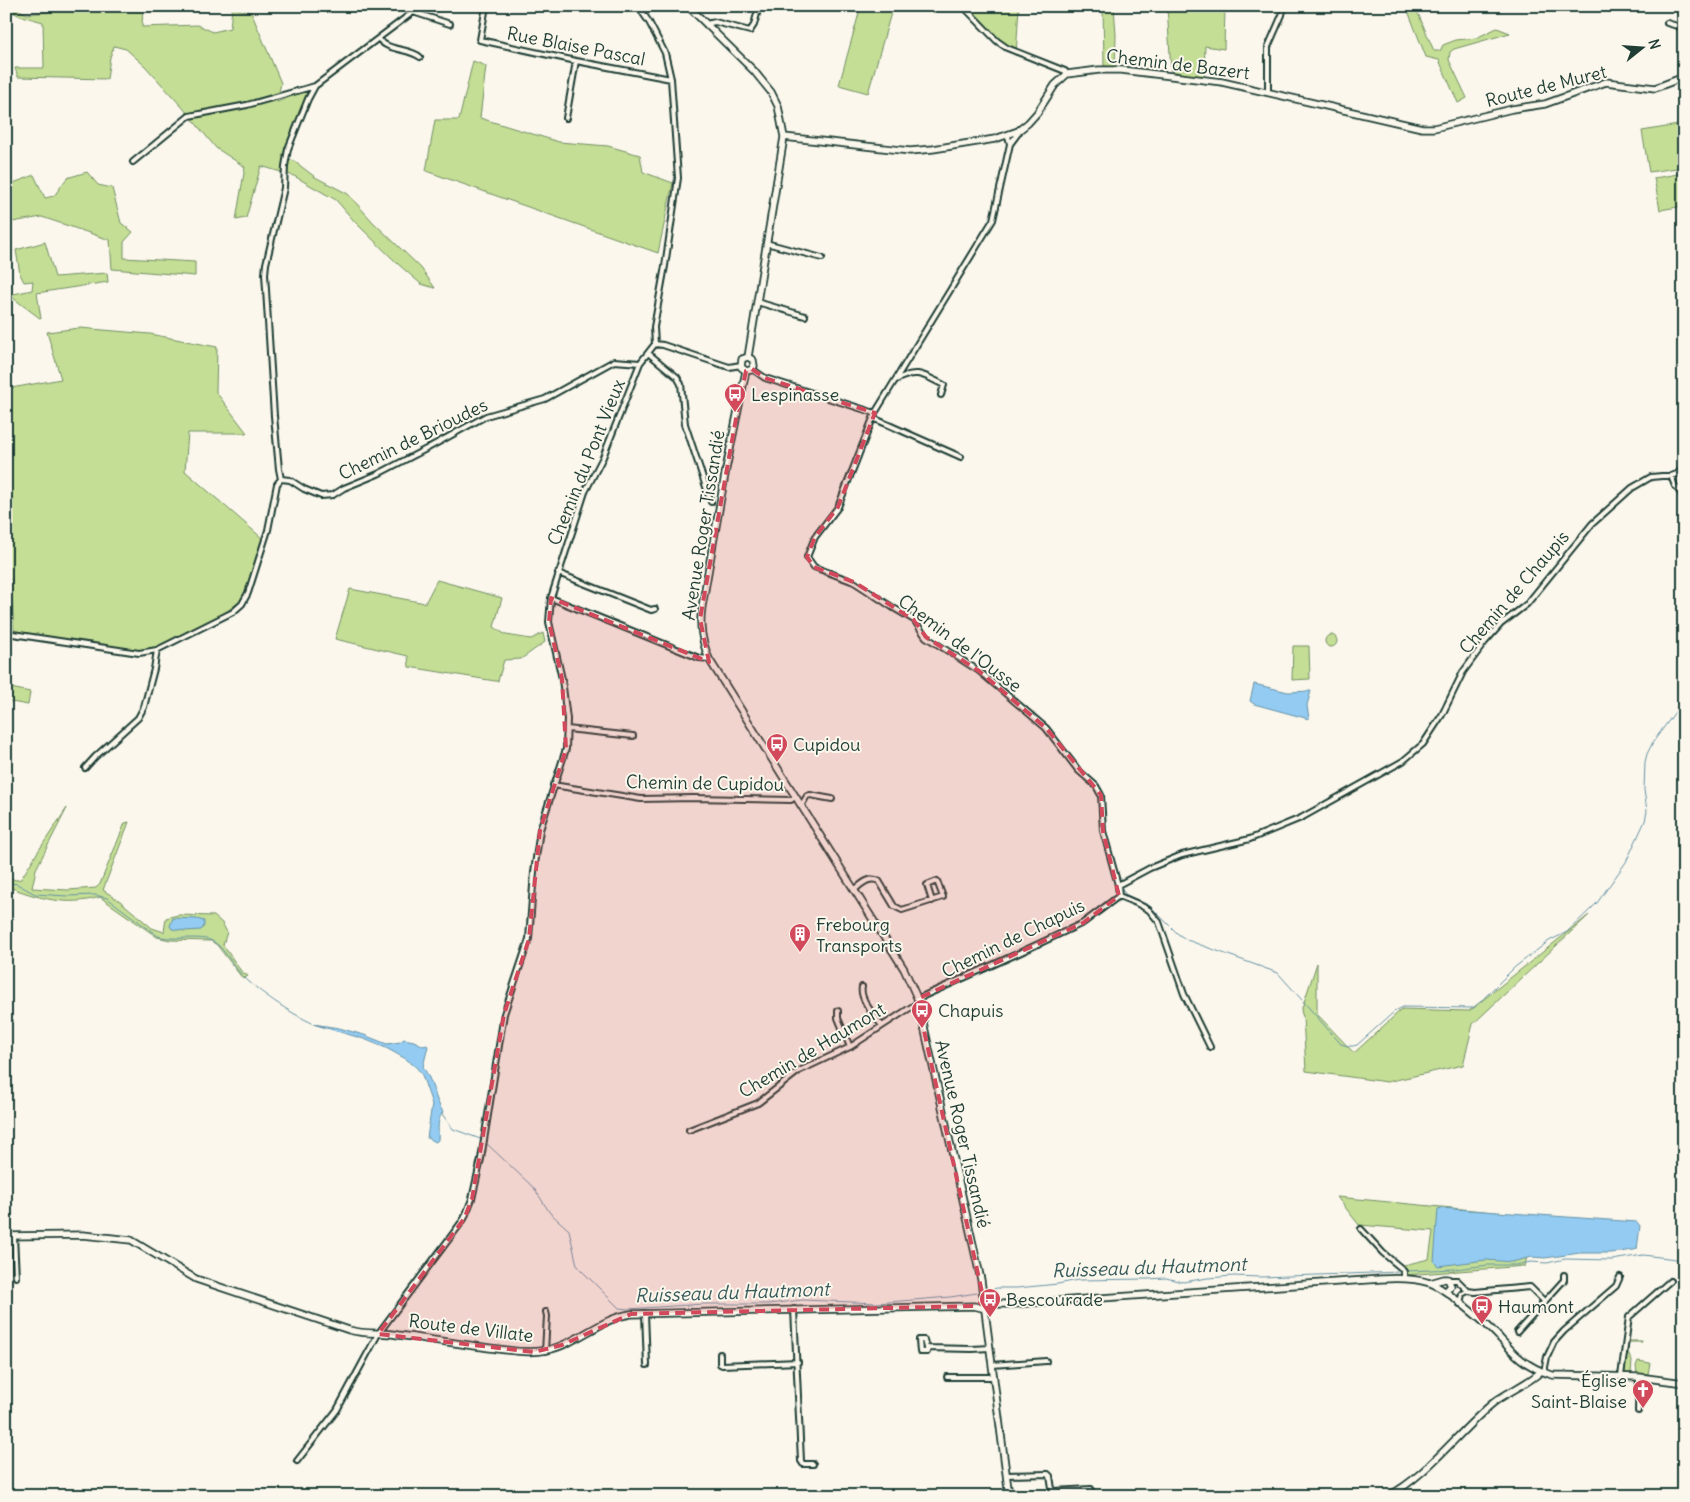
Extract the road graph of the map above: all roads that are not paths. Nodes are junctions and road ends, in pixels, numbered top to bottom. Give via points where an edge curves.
1 (421, 6) edge
2 (486, 6) edge
3 (638, 6) edge
4 (688, 6) edge
5 (759, 6) edge
6 (963, 6) edge
7 (1284, 6) edge
8 (413, 12) junction
9 (1667, 22) dead end
10 (450, 24) dead end
11 (706, 24) junction
12 (1684, 28) edge
13 (379, 39) junction
14 (420, 57) dead end
15 (576, 61) junction
16 (1067, 74) junction
17 (1684, 77) edge
18 (671, 79) junction
19 (315, 86) junction
20 (1268, 91) junction
21 (566, 118) dead end
22 (1473, 120) joint
23 (1020, 130) junction
24 (1008, 136) junction
25 (784, 137) junction
26 (1010, 144) junction
27 (133, 162) dead end
28 (766, 243) junction
29 (822, 258) dead end
30 (756, 302) junction
31 (805, 316) dead end
32 (655, 344) junction
33 (648, 353) junction
34 (748, 357) junction
35 (640, 362) junction
36 (741, 365) junction
37 (749, 370) junction
38 (895, 381) junction
39 (941, 395) dead end
40 (874, 416) junction
41 (961, 457) dead end
42 (1684, 467) edge
43 (1671, 476) junction
44 (281, 479) junction
45 (1684, 497) edge
46 (711, 502) dead end
47 (558, 573) junction
48 (551, 598) junction
49 (655, 609) dead end
50 (6, 633) edge
51 (157, 650) junction
52 (709, 658) junction
53 (567, 729) junction
54 (633, 736) dead end
55 (85, 768) dead end
56 (554, 785) junction
57 (795, 797) junction
58 (832, 799) dead end
59 (801, 806) junction
60 (1118, 885) junction
61 (854, 890) junction
62 (1119, 896) junction
63 (932, 901) junction
64 (862, 987) dead end
65 (918, 1000) junction
66 (838, 1010) dead end
67 (882, 1026) junction
68 (850, 1047) junction
69 (1210, 1047) dead end
70 (688, 1130) dead end
71 (1361, 1229) dead end
72 (6, 1236) edge
73 (14, 1236) junction
74 (1564, 1275) dead end
75 (16, 1277) dead end
76 (1620, 1277) dead end
77 (1404, 1279) junction
78 (1440, 1280) junction
79 (1448, 1280) junction
80 (1670, 1281) dead end
81 (1430, 1283) junction
82 (1464, 1287) junction
83 (1439, 1288) junction
84 (1449, 1289) junction
85 (1468, 1291) junction
86 (1545, 1302) junction
87 (985, 1304) junction
88 (1460, 1304) junction
89 (794, 1309) junction
90 (546, 1312) dead end
91 (645, 1314) junction
92 (1517, 1332) dead end
93 (378, 1334) junction
94 (928, 1348) dead end
95 (990, 1348) junction
96 (545, 1351) junction
97 (720, 1354) dead end
98 (1046, 1361) dead end
99 (798, 1362) junction
100 (647, 1365) dead end
101 (992, 1365) junction
102 (1542, 1371) junction
103 (1621, 1376) junction
104 (947, 1377) dead end
105 (994, 1377) junction
106 (1639, 1377) junction
107 (1684, 1383) edge
108 (1638, 1411) dead end
109 (297, 1461) dead end
110 (814, 1464) dead end
111 (1006, 1474) junction
112 (1091, 1489) dead end
113 (1009, 1496) edge
114 (1388, 1496) edge

1 - 8 street
2 - 15 street, Rue Blaise Pascal via 480,40
3 - 18 street via 665,53
4 - 11 street
5 - 11 street via 750,31 715,22
6 - 16 street via 1002,44
7 - 20 street via 1268,46
8 - 10 street
8 - 13 street
9 - 12 street
11 - 25 street via 771,92 778,106
13 - 14 street via 384,44
13 - 19 street
15 - 18 street, Rue Blaise Pascal
15 - 21 street
16 - 20 street, Chemin de Bazert via 1121,70
16 - 23 street
17 - 22 street, Route de Muret via 1655,88 1606,82 1544,104
18 - 32 street via 678,178 654,326
19 - 27 street via 246,105 188,116
19 - 44 street via 288,149 284,188 266,264 273,406
20 - 22 street, Chemin de Bazert via 1422,128
23 - 24 street
23 - 26 street, Chemin de l'Ousse
24 - 25 street via 910,151
24 - 26 street, Chemin de l'Ousse
25 - 28 street
26 - 38 street, Chemin de l'Ousse via 993,220
28 - 29 street
28 - 30 street
30 - 31 street
30 - 34 street
32 - 33 street
32 - 36 street via 729,367
33 - 35 street
33 - 46 street via 681,384 685,424
34 - 36 street via 742,359
34 - 37 street via 754,362
35 - 44 street, Chemin de Brioudes via 614,361 545,399 486,416 333,495 321,496 290,480
35 - 47 street, Chemin du Pont Vieux via 603,458 585,492
36 - 37 street
37 - 40 street
37 - 52 street, Avenue Roger Tissandié via 726,469 700,619
38 - 39 street via 908,374 920,374 944,385
38 - 40 street, Chemin de l'Ousse
40 - 41 street
40 - 60 street, Chemin de l'Ousse via 838,507 815,537 807,557 814,567 854,582 914,620 926,637 979,671 1046,728 1101,795 1103,831
42 - 43 street, Chemin de Chaupis
43 - 45 street
43 - 60 street, Chemin de Chaupis via 1652,478 1632,488 1592,524 1527,604 1501,624 1485,642 1463,672 1442,715 1423,744 1404,762 1301,818 1250,839 1182,854
44 - 51 street via 252,582 242,604 233,612
47 - 48 street, Chemin du Pont Vieux
47 - 49 street via 650,610
48 - 52 street via 699,658
48 - 53 street, Chemin du Pont Vieux via 549,622 562,679
50 - 51 street via 138,653
51 - 55 street via 144,707 138,718
52 - 57 street, Avenue Roger Tissandié
53 - 54 street
53 - 56 street, Chemin du Pont Vieux via 566,749
56 - 57 street, Chemin de Cupidou via 641,799 791,800
56 - 93 street, Chemin du Pont Vieux via 540,830 529,939 504,1014 472,1199 464,1219
57 - 59 street, Avenue Roger Tissandié
58 - 59 street via 810,795
59 - 61 street, Avenue Roger Tissandié
60 - 62 street, Chemin de l'Ousse
61 - 63 street via 874,879 879,881 894,906 902,910
61 - 65 street, Avenue Roger Tissandié via 904,969
62 - 65 street, Chemin de Chapuis via 1082,922
62 - 69 street via 1143,906 1159,922 1184,994
63 - 63 street via 942,898 937,881 927,884
64 - 67 street via 864,999
65 - 67 street, Chemin de Haumont
65 - 87 street, Avenue Roger Tissandié
66 - 68 street
67 - 68 street, Chemin de Haumont
68 - 70 street, Chemin de Haumont via 800,1071 758,1103
71 - 77 street via 1382,1253 1401,1268
72 - 73 street, Route de Villate
73 - 75 street
73 - 93 street, Route de Villate via 83,1235 131,1240 196,1279 362,1334
74 - 86 street via 1564,1280
76 - 102 street via 1616,1286 1554,1342
77 - 81 street
77 - 87 street
78 - 79 street
78 - 81 street
78 - 83 street
79 - 82 street via 1457,1280
79 - 84 street
80 - 103 street via 1629,1317
81 - 83 street
82 - 84 street
82 - 85 street
83 - 84 street
84 - 88 street
85 - 86 street via 1530,1287
85 - 88 street via 1462,1294
86 - 92 street
87 - 89 street, Route de Villate
87 - 95 street, Avenue Roger Tissandié
88 - 102 street via 1511,1352
89 - 91 street, Route de Villate
89 - 99 street
90 - 96 street
91 - 96 street, Route de Villate via 624,1315
91 - 100 street
93 - 96 street, Route de Villate via 507,1350
93 - 109 street via 337,1410
94 - 95 street
95 - 101 street, Avenue Roger Tissandié
97 - 99 street via 722,1365
98 - 101 street
99 - 110 street via 801,1461
101 - 105 street, Avenue Roger Tissandié
102 - 103 street via 1552,1375
102 - 114 street via 1494,1403 1412,1480
103 - 106 street
104 - 105 street
105 - 111 street, Avenue Roger Tissandié
106 - 107 street
106 - 108 street
111 - 112 street via 1048,1474 1054,1491
111 - 113 street, Avenue Roger Tissandié

